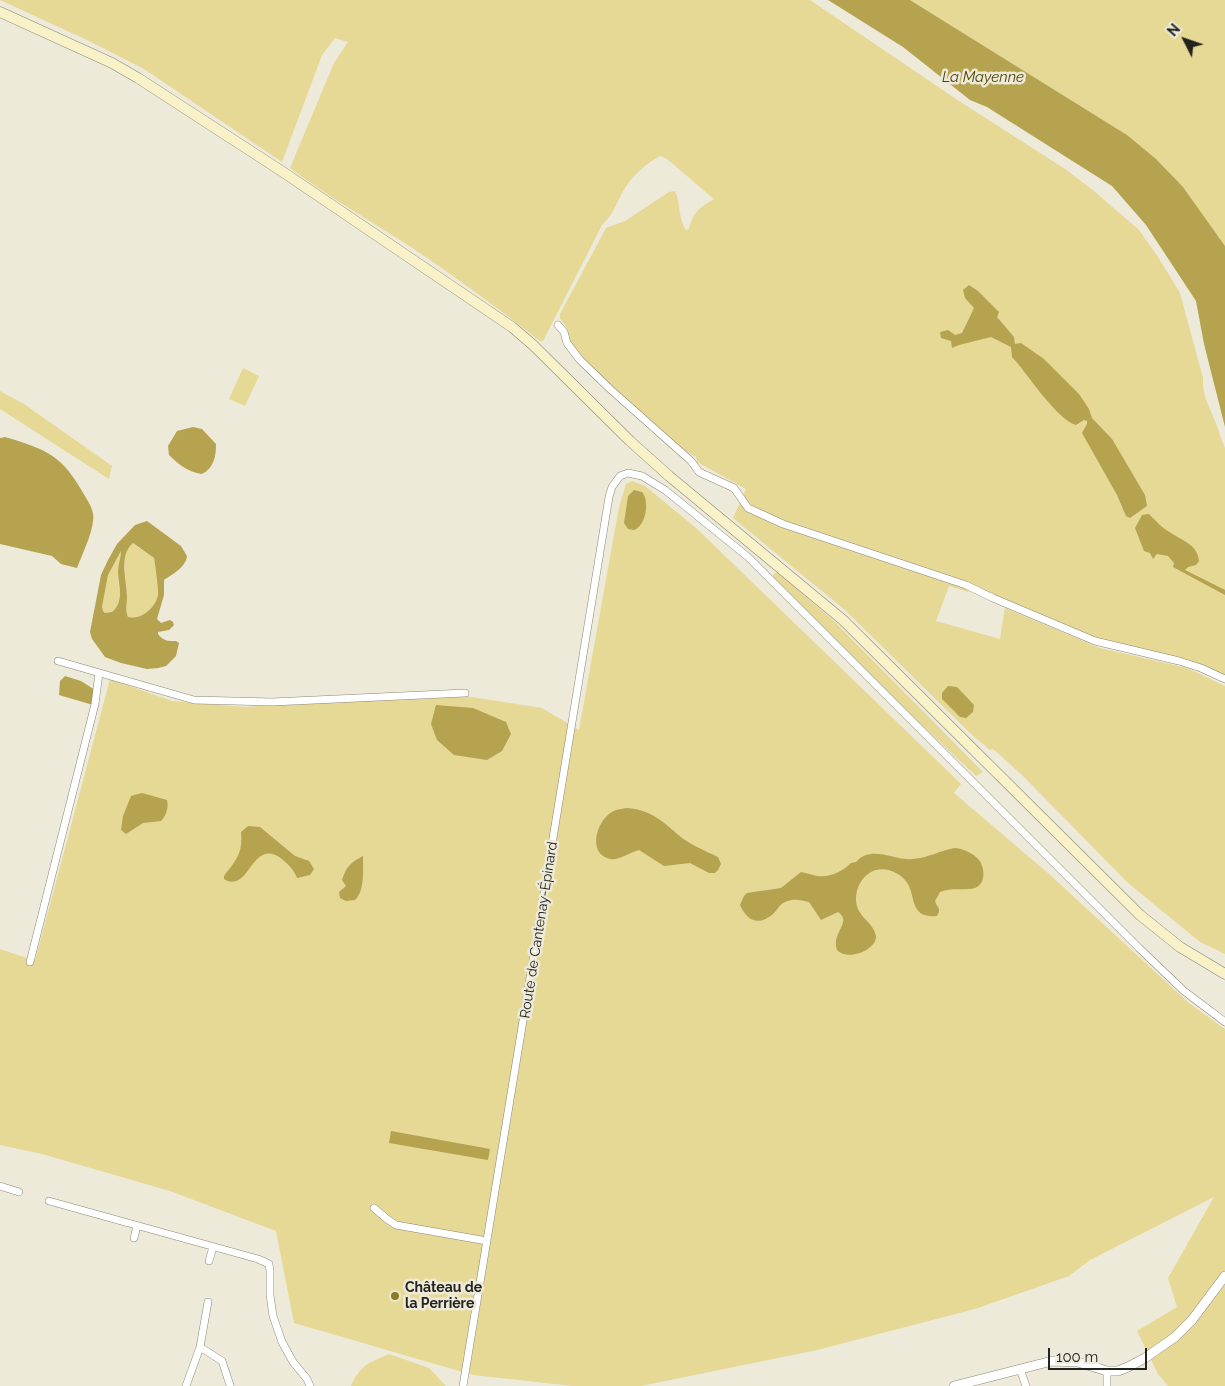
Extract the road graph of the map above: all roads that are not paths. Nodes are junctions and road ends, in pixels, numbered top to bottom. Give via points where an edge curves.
1 (0, 12) edge
2 (558, 325) dead end
3 (58, 661) dead end
4 (99, 673) junction
5 (1225, 679) edge
6 (465, 692) dead end
7 (30, 962) dead end
8 (1223, 971) edge
9 (1225, 1022) edge
10 (0, 1186) edge
11 (19, 1192) dead end
12 (49, 1201) dead end
13 (374, 1208) dead end
14 (137, 1226) junction
15 (134, 1238) dead end
16 (487, 1241) junction
17 (213, 1247) junction
18 (208, 1261) dead end
19 (1225, 1276) edge
20 (208, 1302) dead end
21 (200, 1347) junction
22 (1020, 1370) junction
23 (1107, 1371) junction
24 (230, 1385) edge
25 (186, 1386) edge
26 (310, 1386) edge
27 (463, 1386) edge
28 (954, 1386) edge
29 (1026, 1386) edge
30 (1107, 1386) edge

1 - 8 main road via 138,78 512,328 643,453 843,620 1140,915 1180,947
2 - 5 street via 580,360 610,389 691,461 699,472 734,488 748,508 783,524 966,585 1095,641 1187,663
3 - 4 street
4 - 6 street via 194,700 272,702
4 - 7 street via 95,704
9 - 16 street, Route de Cantenay-Épinard via 1184,991 1139,948 748,557 665,490 642,476 628,473 620,476 609,497
10 - 11 street
12 - 14 street
13 - 16 street via 396,1225
14 - 15 street
14 - 17 street
16 - 27 street, Route de Cantenay-Épinard
17 - 18 street
17 - 26 street via 269,1264 273,1316 282,1342
19 - 23 street via 1192,1320 1175,1336 1128,1367
20 - 21 street
21 - 24 street via 222,1361
21 - 25 street
22 - 23 street via 1062,1360
22 - 28 street
22 - 29 street
23 - 30 street

